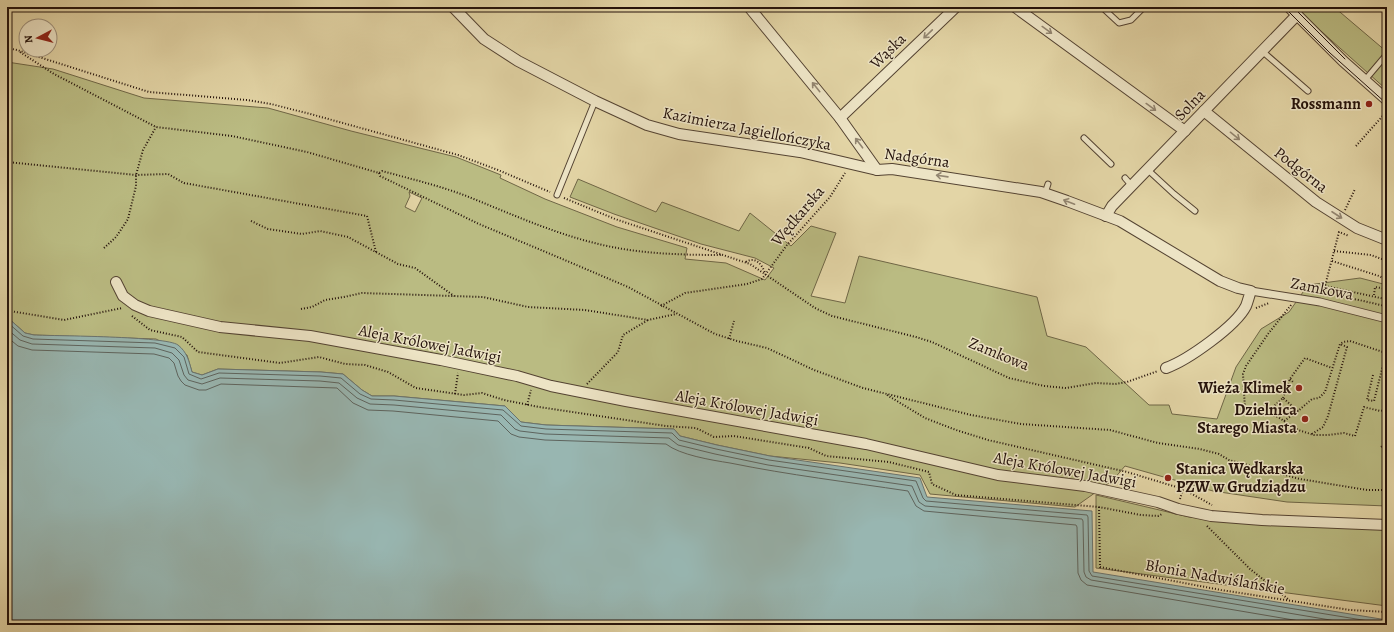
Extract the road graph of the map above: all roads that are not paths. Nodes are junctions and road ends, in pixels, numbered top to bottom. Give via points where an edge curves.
1 (453, 7) edge
2 (749, 7) edge
3 (956, 7) edge
4 (1015, 7) edge
5 (1144, 7) edge
6 (1289, 7) edge
7 (1105, 10) dead end
8 (1296, 15) junction
9 (1262, 51) junction
10 (1387, 54) edge
11 (1365, 80) junction
12 (1308, 91) dead end
13 (1387, 100) edge
14 (595, 101) junction
15 (1204, 111) junction
16 (840, 118) junction
17 (1185, 131) junction
18 (1084, 138) dead end
19 (1111, 164) dead end
20 (1148, 170) junction
21 (877, 172) junction
22 (1124, 178) dead end
23 (1132, 186) junction
24 (558, 196) road end
25 (1195, 211) dead end
26 (1106, 216) junction
27 (1387, 240) edge
28 (116, 282) dead end
29 (1251, 291) junction
30 (1387, 319) edge
31 (1166, 368) road end
32 (1387, 525) edge

1 - 14 street, Kazimierza Jagiellończyka via 484,39 518,61
16 -> 2 street, Nadgórna
3 -> 16 street, Wąska
4 -> 17 street
5 - 7 lane via 1131,20 1119,24
6 - 8 street
8 - 9 street, Solna
8 - 11 street
9 - 12 lane
9 - 15 street, Solna
10 - 11 lane
11 - 13 street
14 - 21 street, Kazimierza Jagiellończyka via 647,125 679,134 800,152
14 - 24 lane
15 - 17 street, Solna
15 -> 27 street, Podgórna via 1316,202 1357,228
21 -> 16 street, Nadgórna
17 - 20 street, Solna
18 - 19 lane
20 - 23 street, Solna
20 - 25 lane
26 -> 21 street, Nadgórna via 1047,189 995,186 892,169
22 - 23 lane
23 - 26 street, Solna via 1112,206
26 - 29 street, Zamkowa via 1120,221 1220,281
28 - 32 street, Aleja Królowej Jadwigi via 122,296 135,305 149,311 220,327 310,336 459,363 579,392 866,444 998,475 1085,486 1211,516
29 - 30 street, Zamkowa via 1330,304
29 - 31 street via 1239,316 1195,353

